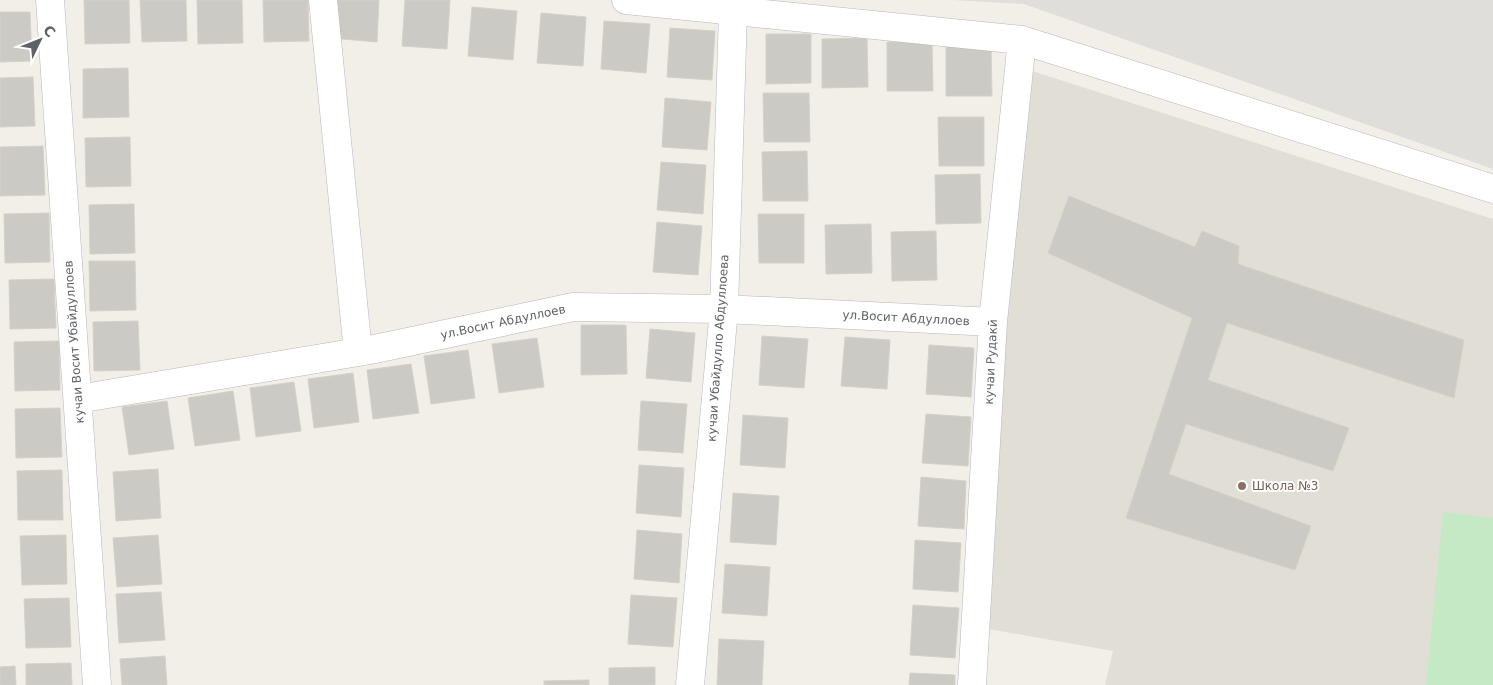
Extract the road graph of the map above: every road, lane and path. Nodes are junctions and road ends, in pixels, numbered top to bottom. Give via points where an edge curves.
1 (50, 0) edge
2 (322, 0) edge
3 (626, 0) edge
4 (745, 12) junction
5 (1022, 40) junction
6 (1493, 189) edge
7 (724, 309) junction
8 (993, 322) junction
9 (358, 352) junction
10 (78, 399) junction
11 (97, 685) edge
12 (690, 685) edge
13 (972, 685) edge

1 - 10 street, кучаи Восит Убайдуллоев
2 - 9 street
3 - 4 street
4 - 5 street
4 - 7 street, кучаи Убайдулло Абдуллоева
5 - 6 street
5 - 8 street, кучаи Рудакӣ
7 - 8 street, ул.Восит Абдуллоев
7 - 9 street, ул.Восит Абдуллоев via 573,307
7 - 12 street, кучаи Убайдулло Абдуллоева
8 - 13 street, кучаи Рудакӣ
9 - 10 street, ул.Восит Абдуллоев
10 - 11 street, кучаи Восит Убайдуллоев

